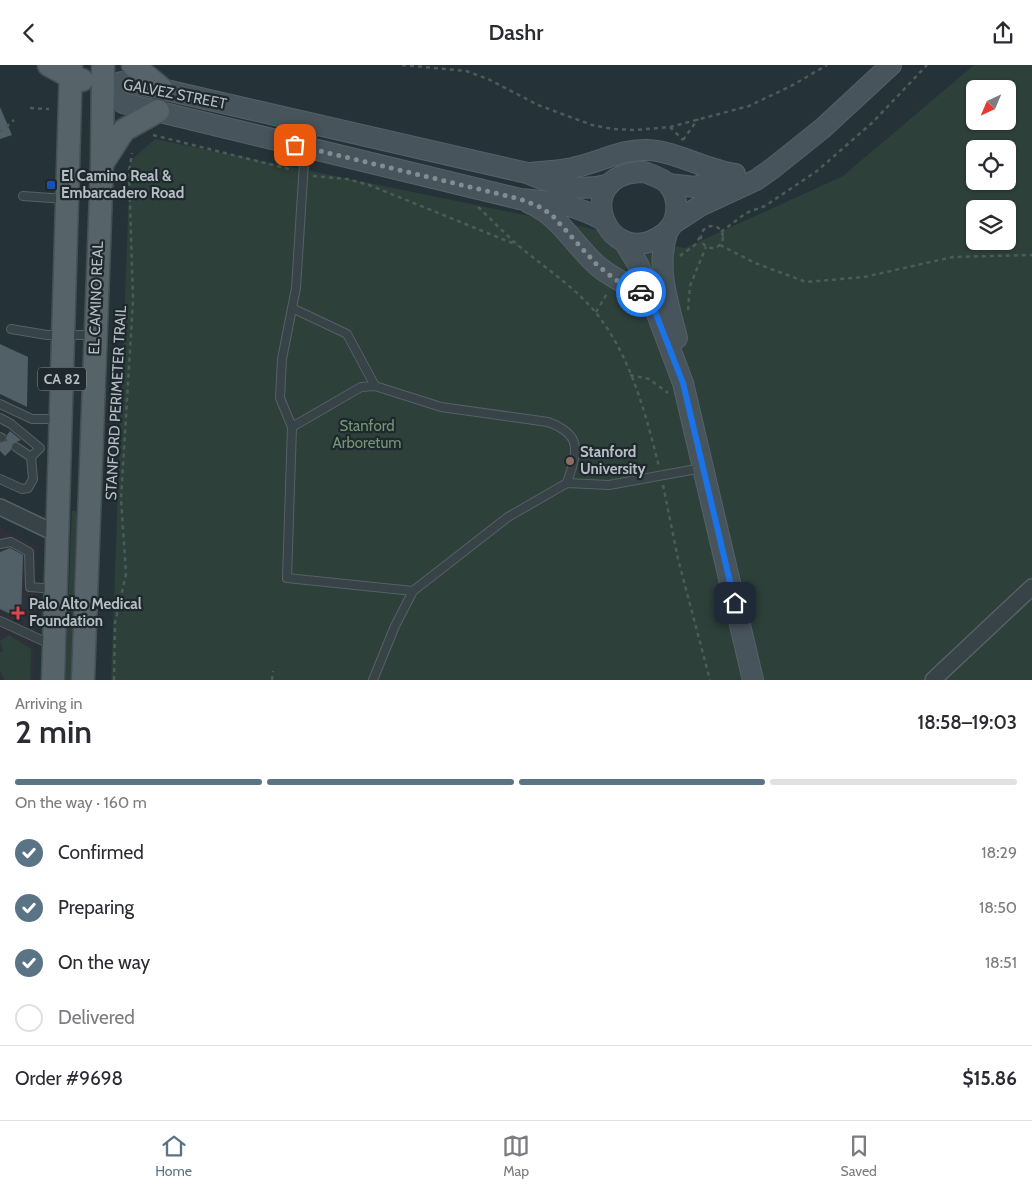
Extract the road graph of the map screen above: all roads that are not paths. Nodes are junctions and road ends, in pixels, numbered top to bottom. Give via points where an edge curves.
1 (49, 65) edge
2 (132, 65) edge
3 (891, 65) edge
4 (71, 71) edge
5 (103, 75) edge
6 (161, 89) junction
7 (158, 111) junction
8 (319, 125) junction
9 (305, 147) junction
10 (786, 157) junction
11 (102, 165) junction
12 (527, 173) junction
13 (735, 175) junction
14 (610, 184) junction
15 (668, 184) junction
16 (23, 196) dead end
17 (67, 199) junction
18 (520, 199) junction
19 (602, 220) junction
20 (671, 227) junction
21 (626, 243) junction
22 (650, 299) junction
23 (292, 307) junction
24 (11, 329) dead end
25 (94, 335) junction
26 (63, 336) junction
27 (683, 383) junction
28 (374, 386) junction
29 (0, 404) edge
30 (0, 418) edge
31 (61, 419) junction
32 (292, 427) junction
33 (16, 447) dead end
34 (31, 457) junction
35 (704, 467) junction
36 (0, 479) edge
37 (567, 483) junction
38 (0, 507) edge
39 (57, 533) junction
40 (0, 544) edge
41 (1032, 587) edge
42 (55, 589) junction
43 (413, 591) junction
44 (0, 621) edge
45 (54, 646) junction
46 (53, 680) edge
47 (83, 680) edge
48 (373, 680) edge
49 (753, 680) edge
50 (933, 680) edge

1 - 4 main road
2 - 6 main road
3 - 10 main road via 823,128
4 - 5 main road
4 - 17 main road, CA 82
5 - 6 main road, GALVEZ STREET
5 - 7 main road, GALVEZ STREET via 123,103
5 - 11 main road, EL CAMINO REAL / CA 82
6 - 8 main road, GALVEZ STREET
7 - 9 main road, GALVEZ STREET
7 - 11 main road via 124,131
8 - 9 lane
8 - 12 main road, GALVEZ STREET
9 - 18 main road, GALVEZ STREET
9 - 23 lane
10 - 13 main road
10 - 20 main road via 756,179 700,206
11 - 25 main road, EL CAMINO REAL / CA 82
12 - 13 main road via 576,167 624,152 647,150
12 - 14 main road, GALVEZ STREET via 562,187 583,189
13 - 15 main road via 695,187
14 - 15 main road via 622,176 644,172
14 - 19 main road via 600,203
15 - 20 main road via 676,207
16 - 17 lane
17 - 26 main road, CA 82
18 - 19 main road, GALVEZ STREET via 555,202
18 - 22 main road via 552,215 597,265
19 - 21 main road
20 - 21 main road via 648,242
20 - 27 main road via 662,248 661,268 682,364
21 - 22 main road via 639,266
22 - 27 main road
23 - 28 lane via 347,335
23 - 32 lane via 282,359 280,398
24 - 26 lane
25 - 26 lane
25 - 47 main road, EL CAMINO REAL / CA 82
26 - 31 main road, CA 82
27 - 35 main road
28 - 32 lane via 361,387
28 - 37 lane via 441,407 548,422 564,428 574,439 576,454
29 - 31 lane via 32,419
30 - 34 lane via 40,448
31 - 39 main road, CA 82
32 - 43 lane via 287,578
33 - 34 lane
34 - 36 lane via 33,479 28,488 22,489
35 - 37 lane via 609,485
35 - 49 main road
37 - 43 lane via 508,517
38 - 39 street
39 - 42 main road, CA 82
40 - 42 lane via 10,542 29,552 30,587
41 - 50 street
42 - 45 main road, CA 82
43 - 48 lane
44 - 45 lane
45 - 46 main road, CA 82

